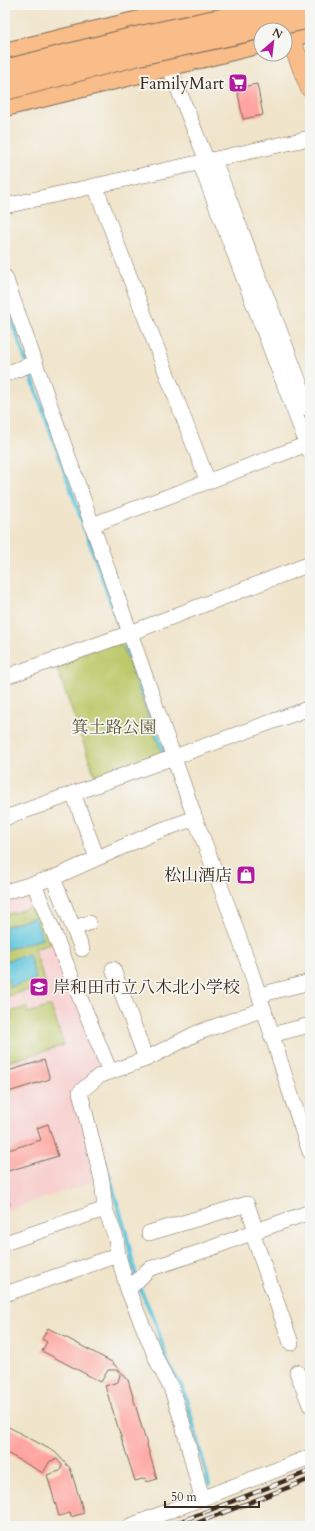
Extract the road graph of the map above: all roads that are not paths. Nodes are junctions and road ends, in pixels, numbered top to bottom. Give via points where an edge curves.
1 (210, 5) edge
2 (276, 5) edge
3 (293, 5) edge
4 (148, 12) edge
5 (302, 32) edge
6 (253, 44) edge
7 (5, 54) edge
8 (168, 64) junction
9 (5, 71) edge
10 (310, 88) edge
11 (5, 89) edge
12 (5, 105) edge
13 (310, 138) edge
14 (207, 161) junction
15 (95, 186) junction
16 (5, 206) edge
17 (5, 277) edge
18 (35, 364) junction
19 (5, 374) edge
20 (310, 410) edge
21 (309, 447) edge
22 (208, 482) junction
23 (92, 525) junction
24 (310, 564) edge
25 (130, 633) junction
26 (5, 677) edge
27 (310, 708) edge
28 (173, 757) junction
29 (73, 793) junction
30 (5, 818) edge
31 (195, 818) junction
32 (97, 858) junction
33 (53, 878) junction
34 (34, 884) junction
35 (5, 892) edge
36 (89, 923) dead end
37 (74, 928) junction
38 (82, 949) dead end
39 (113, 969) dead end
40 (310, 982) edge
41 (259, 995) junction
42 (264, 1009) junction
43 (310, 1025) edge
44 (271, 1035) junction
45 (146, 1059) junction
46 (110, 1072) junction
47 (310, 1152) edge
48 (105, 1209) junction
49 (310, 1212) edge
50 (254, 1231) junction
51 (150, 1234) dead end
52 (5, 1243) edge
53 (118, 1255) junction
54 (128, 1290) junction
55 (5, 1294) edge
56 (291, 1343) dead end
57 (297, 1372) dead end
58 (310, 1405) edge
59 (310, 1457) edge
60 (202, 1499) junction
61 (130, 1526) edge

1 - 4 highway
2 - 5 main road
3 - 5 main road
3 - 9 highway, bridge via 136,38
4 - 7 highway
5 - 10 main road
5 - 11 highway, bridge via 139,54
6 - 8 highway
8 - 12 highway
8 - 14 street
13 - 14 street
14 - 15 street
14 - 20 street
14 - 21 street
15 - 16 street
15 - 22 street
17 - 18 street
18 - 19 street
18 - 23 street
21 - 22 street
22 - 23 street
23 - 25 street
24 - 25 street
25 - 26 street
25 - 28 street
27 - 28 street
28 - 29 street
28 - 31 street
29 - 30 street
29 - 32 street
31 - 32 street
31 - 41 street
32 - 33 street
33 - 34 street
33 - 37 street
34 - 35 street
34 - 46 street
36 - 37 street
37 - 38 street
39 - 45 street
40 - 41 street
41 - 42 street
42 - 44 street
42 - 45 street via 197,1033
43 - 44 street
44 - 47 street
45 - 46 street
46 - 48 street via 99,1076 80,1092 102,1180
48 - 52 street
48 - 53 street via 116,1238
49 - 50 street
50 - 51 street via 247,1204
50 - 54 street via 149,1269
50 - 56 street
53 - 54 street
53 - 55 street
54 - 60 street via 171,1388
57 - 58 street
59 - 60 street
60 - 61 street

